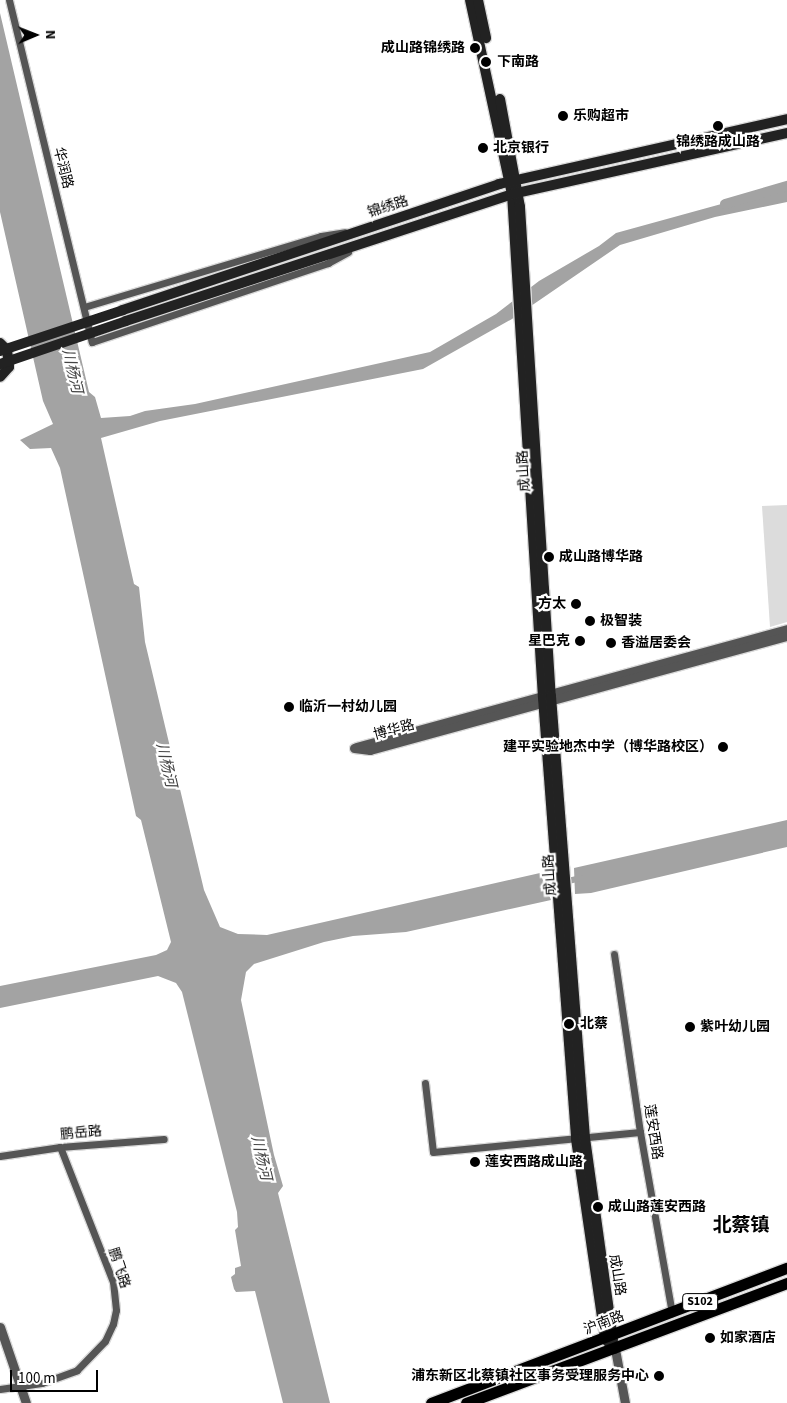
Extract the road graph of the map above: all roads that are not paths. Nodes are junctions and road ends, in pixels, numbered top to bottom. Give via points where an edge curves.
1 (9, 0) edge
2 (470, 0) edge
3 (478, 0) edge
4 (787, 118) edge
5 (787, 133) edge
6 (513, 181) junction
7 (516, 193) junction
8 (368, 228) junction
9 (370, 240) junction
10 (84, 307) junction
11 (0, 343) edge
12 (0, 351) edge
13 (0, 364) edge
14 (0, 377) edge
15 (787, 630) edge
16 (787, 636) edge
17 (547, 700) junction
18 (614, 954) dead end
19 (425, 1083) dead end
20 (640, 1132) junction
21 (580, 1138) junction
22 (164, 1139) dead end
23 (60, 1147) junction
24 (0, 1156) edge
25 (787, 1268) edge
26 (787, 1283) edge
27 (672, 1313) junction
28 (0, 1327) edge
29 (609, 1338) junction
30 (615, 1350) junction
31 (20, 1386) junction
32 (0, 1389) edge
33 (26, 1403) edge
34 (431, 1403) edge
35 (466, 1403) edge
36 (625, 1403) edge

1 - 10 street, 华润路
2 - 6 main road, 成山路
3 - 6 main road, 成山路
4 - 6 main road, 锦绣路
5 - 7 main road, 锦绣路
6 - 7 main road, 成山路
6 - 8 main road, 锦绣路
7 - 9 main road, 锦绣路
7 - 17 main road, 成山路
8 - 10 street via 322,236
8 - 12 main road, 锦绣路, bridge
9 - 10 street, 华润路 via 328,263 92,342
9 - 13 main road, 锦绣路, bridge
11 - 14 main road via 7,350 9,367
15 - 17 street, 博华路
16 - 17 street, 博华路
17 - 17 street, 博华路 via 354,748 370,750
17 - 21 main road, 成山路
18 - 20 street, 莲安西路
19 - 21 street via 433,1152
20 - 21 street
20 - 27 street, 莲安西路
21 - 29 main road, 成山路
22 - 23 street, 鹏岳路
23 - 24 street, 鹏岳路
23 - 31 street, 鹏飞路 via 113,1282 116,1310 105,1341 91,1358 61,1377
25 - 27 main road, 沪南路 / S102
26 - 30 main road, 沪南路 / S102
27 - 29 main road, 沪南路 / S102
28 - 31 street
29 - 30 main road, 成山路
29 - 34 main road, 沪南路 / S102
30 - 35 main road, 沪南路 / S102
30 - 36 street
31 - 32 street, 鹏飞路
31 - 33 street

